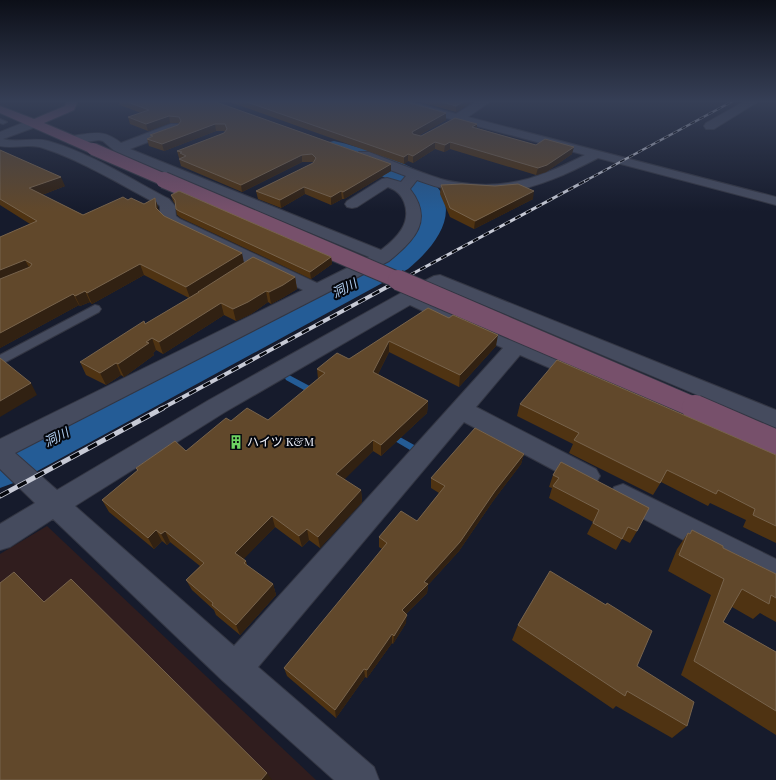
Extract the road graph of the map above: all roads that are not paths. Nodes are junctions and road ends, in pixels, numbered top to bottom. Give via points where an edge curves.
1 (66, 137) edge
2 (89, 137) edge
3 (104, 137) edge
4 (148, 137) edge
5 (530, 137) edge
6 (72, 140) junction
7 (0, 142) edge
8 (120, 148) junction
9 (349, 150) edge
10 (597, 154) junction
11 (167, 157) dead end
12 (153, 162) junction
13 (409, 181) junction
14 (256, 192) edge
15 (243, 199) junction
16 (776, 201) edge
17 (352, 204) dead end
18 (383, 257) junction
19 (317, 290) junction
20 (408, 298) junction
21 (94, 309) dead end
22 (517, 345) junction
23 (0, 361) edge
24 (461, 410) junction
25 (776, 419) edge
26 (776, 443) edge
27 (5, 457) edge
28 (776, 461) edge
29 (57, 504) junction
30 (0, 538) edge
31 (776, 574) edge
32 (235, 669) junction
33 (361, 780) edge

1 - 6 street
2 - 6 street
3 - 8 street
4 - 8 street
5 - 10 street
6 - 26 street, bridge
7 - 19 street via 43,143 88,162 164,202 168,206 168,217 174,222 251,265
8 - 12 street
9 - 13 street via 393,165
10 - 13 street via 559,173 534,182 504,188
10 - 16 street
11 - 12 street
12 - 15 street
13 - 17 street via 387,182
13 - 18 street via 403,189 411,198 415,216 406,236 396,248
14 - 15 street
15 - 18 street
18 - 19 street
19 - 27 street
20 - 22 street
20 - 25 street via 440,280
20 - 29 street via 217,406
21 - 23 lane
22 - 24 street
22 - 28 street
24 - 31 street
24 - 32 street
27 - 29 street
29 - 30 street
29 - 32 street
32 - 33 street

